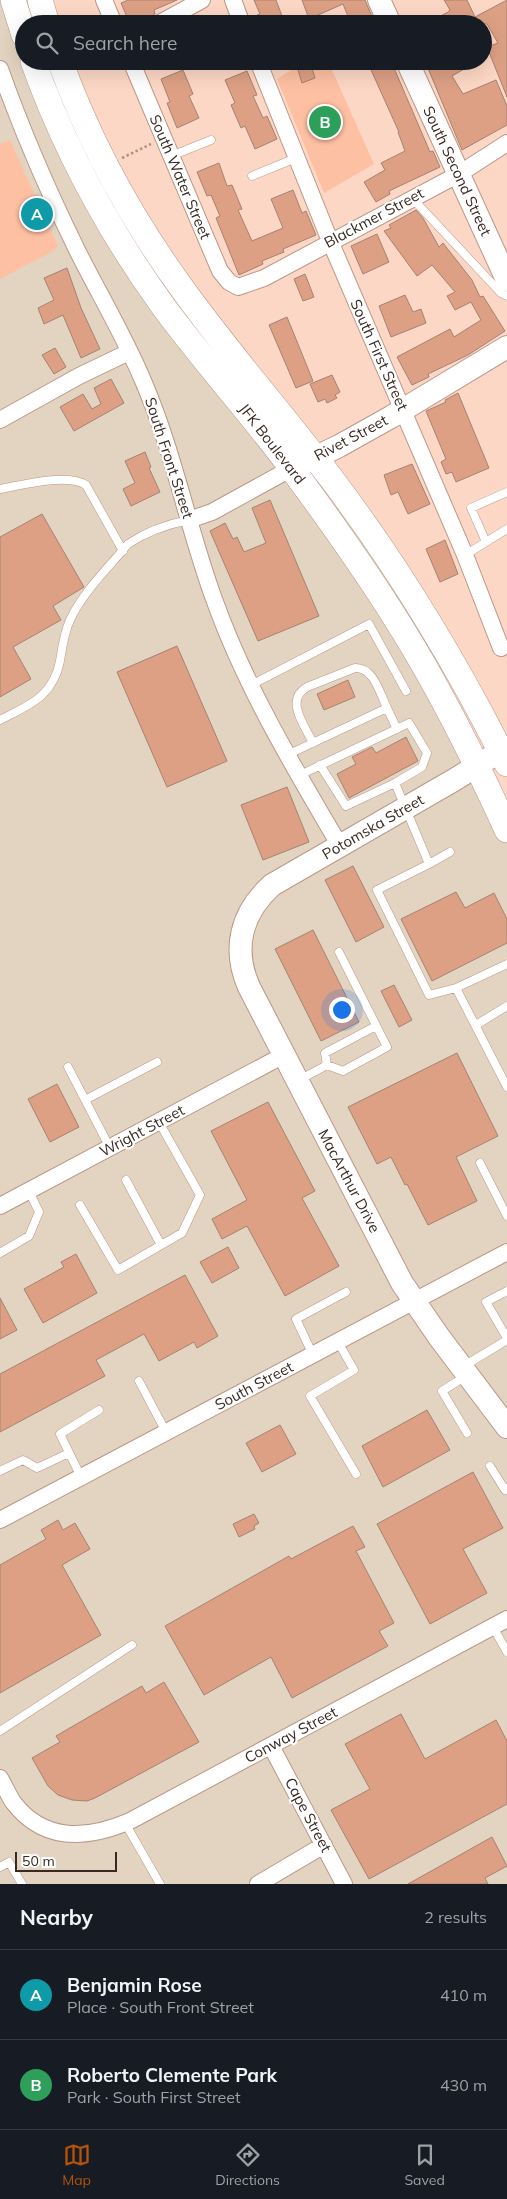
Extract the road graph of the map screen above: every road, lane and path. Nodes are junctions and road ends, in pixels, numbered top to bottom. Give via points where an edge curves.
1 (13, 0) edge
2 (40, 0) edge
3 (104, 0) edge
4 (202, 0) edge
5 (233, 0) edge
6 (379, 0) edge
7 (18, 15) edge
8 (44, 15) edge
9 (110, 15) edge
10 (174, 15) edge
11 (239, 15) edge
12 (386, 15) edge
13 (0, 69) edge
14 (37, 70) edge
15 (64, 70) edge
16 (135, 70) edge
17 (262, 70) edge
18 (411, 70) edge
19 (210, 140) dead end
20 (507, 143) edge
21 (171, 156) junction
22 (296, 158) junction
23 (459, 174) junction
24 (252, 176) dead end
25 (412, 198) junction
26 (330, 241) junction
27 (507, 280) edge
28 (238, 287) joint
29 (507, 296) edge
30 (507, 346) edge
31 (129, 352) junction
32 (403, 408) junction
33 (0, 420) edge
34 (315, 458) junction
35 (292, 468) junction
36 (0, 489) edge
37 (507, 492) edge
38 (189, 520) junction
39 (507, 529) edge
40 (486, 542) junction
41 (123, 551) junction
42 (465, 555) junction
43 (501, 648) dead end
44 (251, 685) junction
45 (406, 691) dead end
46 (387, 708) junction
47 (0, 720) edge
48 (397, 729) junction
49 (313, 743) junction
50 (505, 754) edge
51 (287, 755) junction
52 (320, 765) junction
53 (477, 766) junction
54 (298, 776) junction
55 (395, 783) junction
56 (407, 807) junction
57 (507, 830) edge
58 (340, 846) junction
59 (450, 852) dead end
60 (429, 864) junction
61 (248, 915) joint
62 (339, 952) dead end
63 (507, 964) edge
64 (456, 988) junction
65 (507, 1006) edge
66 (476, 1024) junction
67 (376, 1026) junction
68 (284, 1055) junction
69 (157, 1062) dead end
70 (327, 1065) junction
71 (68, 1067) dead end
72 (297, 1081) junction
73 (507, 1087) edge
74 (85, 1100) junction
75 (159, 1122) junction
76 (110, 1148) junction
77 (480, 1163) dead end
78 (126, 1180) dead end
79 (29, 1191) junction
80 (80, 1205) dead end
81 (0, 1206) edge
82 (507, 1216) edge
83 (161, 1245) junction
84 (507, 1252) edge
85 (0, 1253) edge
86 (507, 1290) edge
87 (346, 1292) dead end
88 (414, 1302) junction
89 (507, 1339) edge
90 (338, 1342) junction
91 (313, 1355) junction
92 (464, 1371) junction
93 (140, 1381) dead end
94 (99, 1410) dead end
95 (507, 1427) edge
96 (166, 1432) junction
97 (467, 1433) dead end
98 (69, 1453) junction
99 (490, 1466) dead end
100 (0, 1471) edge
101 (356, 1474) dead end
102 (81, 1477) junction
103 (506, 1490) edge
104 (0, 1520) edge
105 (500, 1623) edge
106 (132, 1645) dead end
107 (507, 1652) edge
108 (0, 1731) edge
109 (271, 1746) junction
110 (0, 1778) edge
111 (4, 1794) edge
112 (125, 1823) junction
113 (324, 1845) junction
114 (0, 1867) edge
115 (22, 1884) edge
116 (160, 1884) edge
117 (258, 1884) edge
118 (344, 1884) edge

1 - 7 main road
2 - 8 main road
3 - 9 street
4 - 10 street
5 - 11 street
6 - 12 street
13 - 31 street, South Front Street via 50,193
14 - 35 main road, JFK Boulevard via 70,152 123,245 179,326
15 - 34 main road, JFK Boulevard via 103,158 153,246 212,329
16 - 21 street, South Water Street
17 - 22 street, South First Street
18 - 23 street, South Second Street
19 - 21 lane
20 - 23 street, Blackmer Street
21 - 28 street, South Water Street via 220,271
22 - 24 lane
22 - 26 street, South First Street
23 - 25 street, Blackmer Street
23 - 27 street, South Second Street
25 - 26 street, Blackmer Street
25 - 29 lane
26 - 28 street, Blackmer Street via 264,278
26 - 32 street, South First Street
30 - 32 street, Rivet Street
31 - 33 street
31 - 38 street, South Front Street via 155,410
32 - 34 street, Rivet Street via 391,418
32 - 42 street, South First Street
34 - 35 street, Rivet Street
34 - 50 main road, JFK Boulevard via 370,532 437,636
35 - 38 street, Rivet Street via 212,512
35 - 53 main road, JFK Boulevard via 405,633
36 - 41 lane via 52,481 80,481 86,485
37 - 40 lane via 471,508
38 - 41 lane via 138,538
38 - 44 street, South Front Street via 214,600
39 - 40 lane
40 - 42 lane
41 - 47 lane via 90,590 69,622 52,686 40,699
42 - 43 street, South First Street
44 - 45 lane via 369,624
44 - 51 street, South Front Street
46 - 48 lane
46 - 49 lane
46 - 49 lane via 370,672 363,667 307,687 300,691 296,705
48 - 52 lane
48 - 55 lane via 409,723 427,753 422,767
49 - 51 lane
50 - 53 street, Potomska Street
51 - 54 street, South Front Street
52 - 54 lane
52 - 55 lane via 346,806
53 - 56 street, Potomska Street
53 - 57 main road, JFK Boulevard
54 - 58 street, South Front Street
55 - 56 lane
56 - 58 street, Potomska Street
56 - 60 lane
58 - 61 street, Potomska Street via 272,885
59 - 60 lane
60 - 64 lane via 377,890 429,995
61 - 68 street, MacArthur Drive via 241,934 241,966 248,987
62 - 67 lane
63 - 64 lane
64 - 66 lane
65 - 66 lane
66 - 73 lane
67 - 70 lane via 325,1053
67 - 70 lane via 387,1047 343,1071
68 - 72 street, MacArthur Drive
68 - 75 street, Wright Street
69 - 74 lane
70 - 72 lane
71 - 74 lane
72 - 88 street, MacArthur Drive
74 - 76 lane
75 - 76 street, Wright Street
75 - 83 lane via 200,1195 182,1233
76 - 79 street, Wright Street
77 - 82 lane
78 - 83 lane
79 - 81 street, Wright Street
79 - 85 lane via 39,1212 29,1236
80 - 83 lane via 118,1270
84 - 88 street, South Street
86 - 89 lane via 486,1302
87 - 91 lane via 296,1319
88 - 90 street, South Street
88 - 92 street, MacArthur Drive
89 - 92 lane
90 - 91 street, South Street
90 - 101 lane via 354,1370 310,1396
91 - 96 street, South Street
92 - 95 street, MacArthur Drive
92 - 97 lane via 442,1390
93 - 96 lane
94 - 98 lane via 60,1434
96 - 102 street, South Street
98 - 100 lane via 37,1468 23,1460
98 - 102 lane
99 - 103 lane
102 - 104 street, South Street
105 - 107 lane
105 - 109 street, Conway Street
106 - 108 lane
109 - 112 street, Conway Street
109 - 113 street, Cape Street
110 - 111 street
111 - 112 street, Conway Street via 38,1824 71,1835 92,1834
112 - 116 lane
113 - 117 street
113 - 118 street, Cape Street
114 - 115 lane via 9,1862

